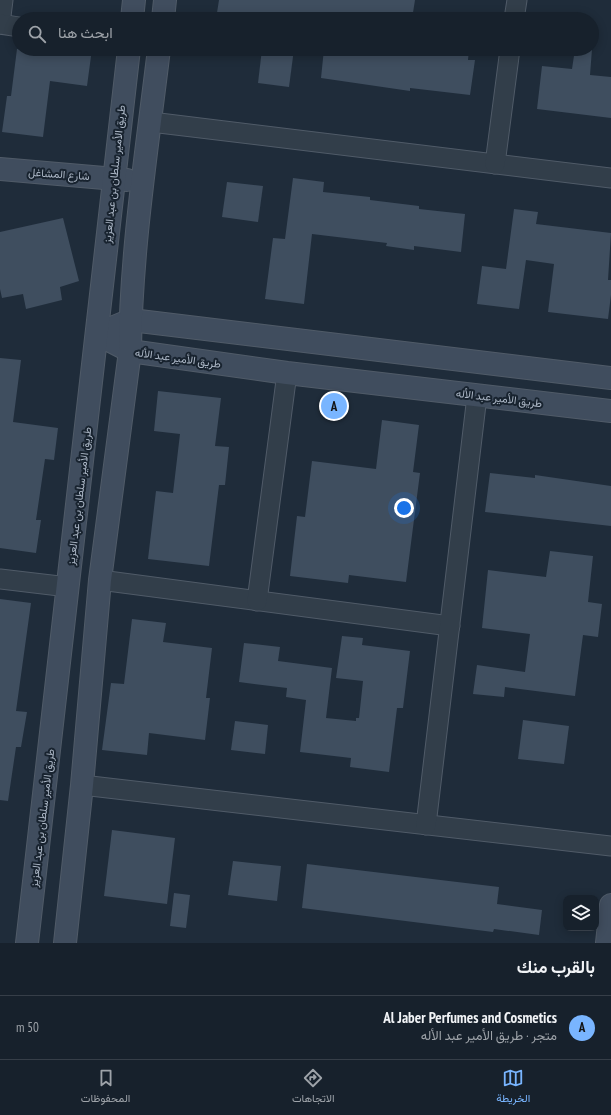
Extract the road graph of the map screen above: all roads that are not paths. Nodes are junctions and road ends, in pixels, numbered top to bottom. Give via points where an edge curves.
1 (3, 0) edge
2 (134, 0) edge
3 (165, 0) edge
4 (517, 0) edge
5 (133, 12) edge
6 (164, 12) edge
7 (515, 12) edge
8 (0, 24) edge
9 (12, 26) edge
10 (128, 56) edge
11 (158, 56) edge
12 (509, 56) edge
13 (151, 122) junction
14 (495, 164) junction
15 (0, 169) edge
16 (113, 177) junction
17 (611, 178) edge
18 (142, 182) junction
19 (131, 320) junction
20 (97, 334) junction
21 (130, 351) junction
22 (286, 373) junction
23 (611, 378) edge
24 (477, 396) junction
25 (611, 411) edge
26 (0, 579) edge
27 (100, 580) junction
28 (68, 587) junction
29 (257, 601) junction
30 (450, 626) junction
31 (82, 785) junction
32 (426, 825) junction
33 (611, 846) edge
34 (611, 905) edge
35 (27, 943) edge
36 (65, 943) edge
37 (607, 943) edge

1 - 8 street
2 - 5 main road
3 - 6 main road
4 - 7 street
8 - 9 street
10 - 16 main road, طريق الأمير سلطان بن عبد العزيز
11 - 13 main road
12 - 14 street
13 - 14 street
13 - 18 main road
14 - 17 street
15 - 16 main road, شارع المشاغل
16 - 18 main road, شارع المشاغل
16 - 20 main road, طريق الأمير سلطان بن عبد العزيز
18 - 19 main road
19 - 20 main road
19 - 21 main road
19 - 23 main road
20 - 21 main road, طريق الأمير عبد الأله
20 - 28 main road, طريق الأمير سلطان بن عبد العزيز
21 - 22 main road, طريق الأمير عبد الأله
21 - 27 main road
22 - 24 main road, طريق الأمير عبد الأله
22 - 29 street
24 - 25 main road, طريق الأمير عبد الأله
24 - 30 street
26 - 28 street
27 - 29 street
27 - 31 main road
28 - 35 main road, طريق الأمير سلطان بن عبد العزيز
29 - 30 street
30 - 32 street
31 - 32 street
31 - 36 main road
32 - 33 street
34 - 37 main road

